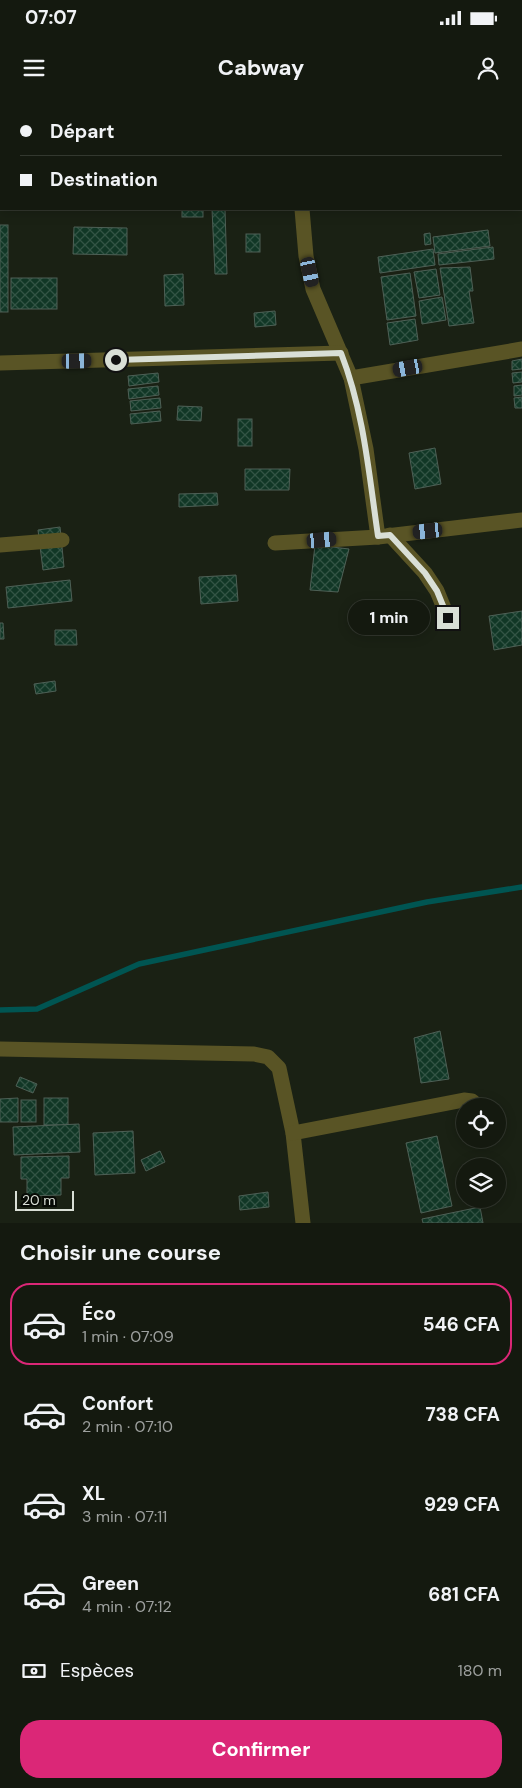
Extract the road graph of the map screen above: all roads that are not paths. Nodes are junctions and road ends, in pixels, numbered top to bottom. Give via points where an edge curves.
1 (302, 210) edge
2 (522, 349) edge
3 (341, 353) junction
4 (0, 363) edge
5 (351, 378) junction
6 (522, 520) edge
7 (384, 536) junction
8 (62, 540) dead end
9 (275, 543) dead end
10 (0, 544) edge
11 (448, 618) dead end
12 (0, 1049) edge
13 (456, 1102) edge
14 (292, 1133) junction
15 (303, 1223) edge

1 - 3 street via 313,289
2 - 5 street
3 - 4 street
3 - 5 street
5 - 7 street
6 - 7 street
7 - 9 street
7 - 11 street via 425,573
8 - 10 street
12 - 14 street via 262,1055 274,1061 279,1068
13 - 14 street
14 - 15 street

